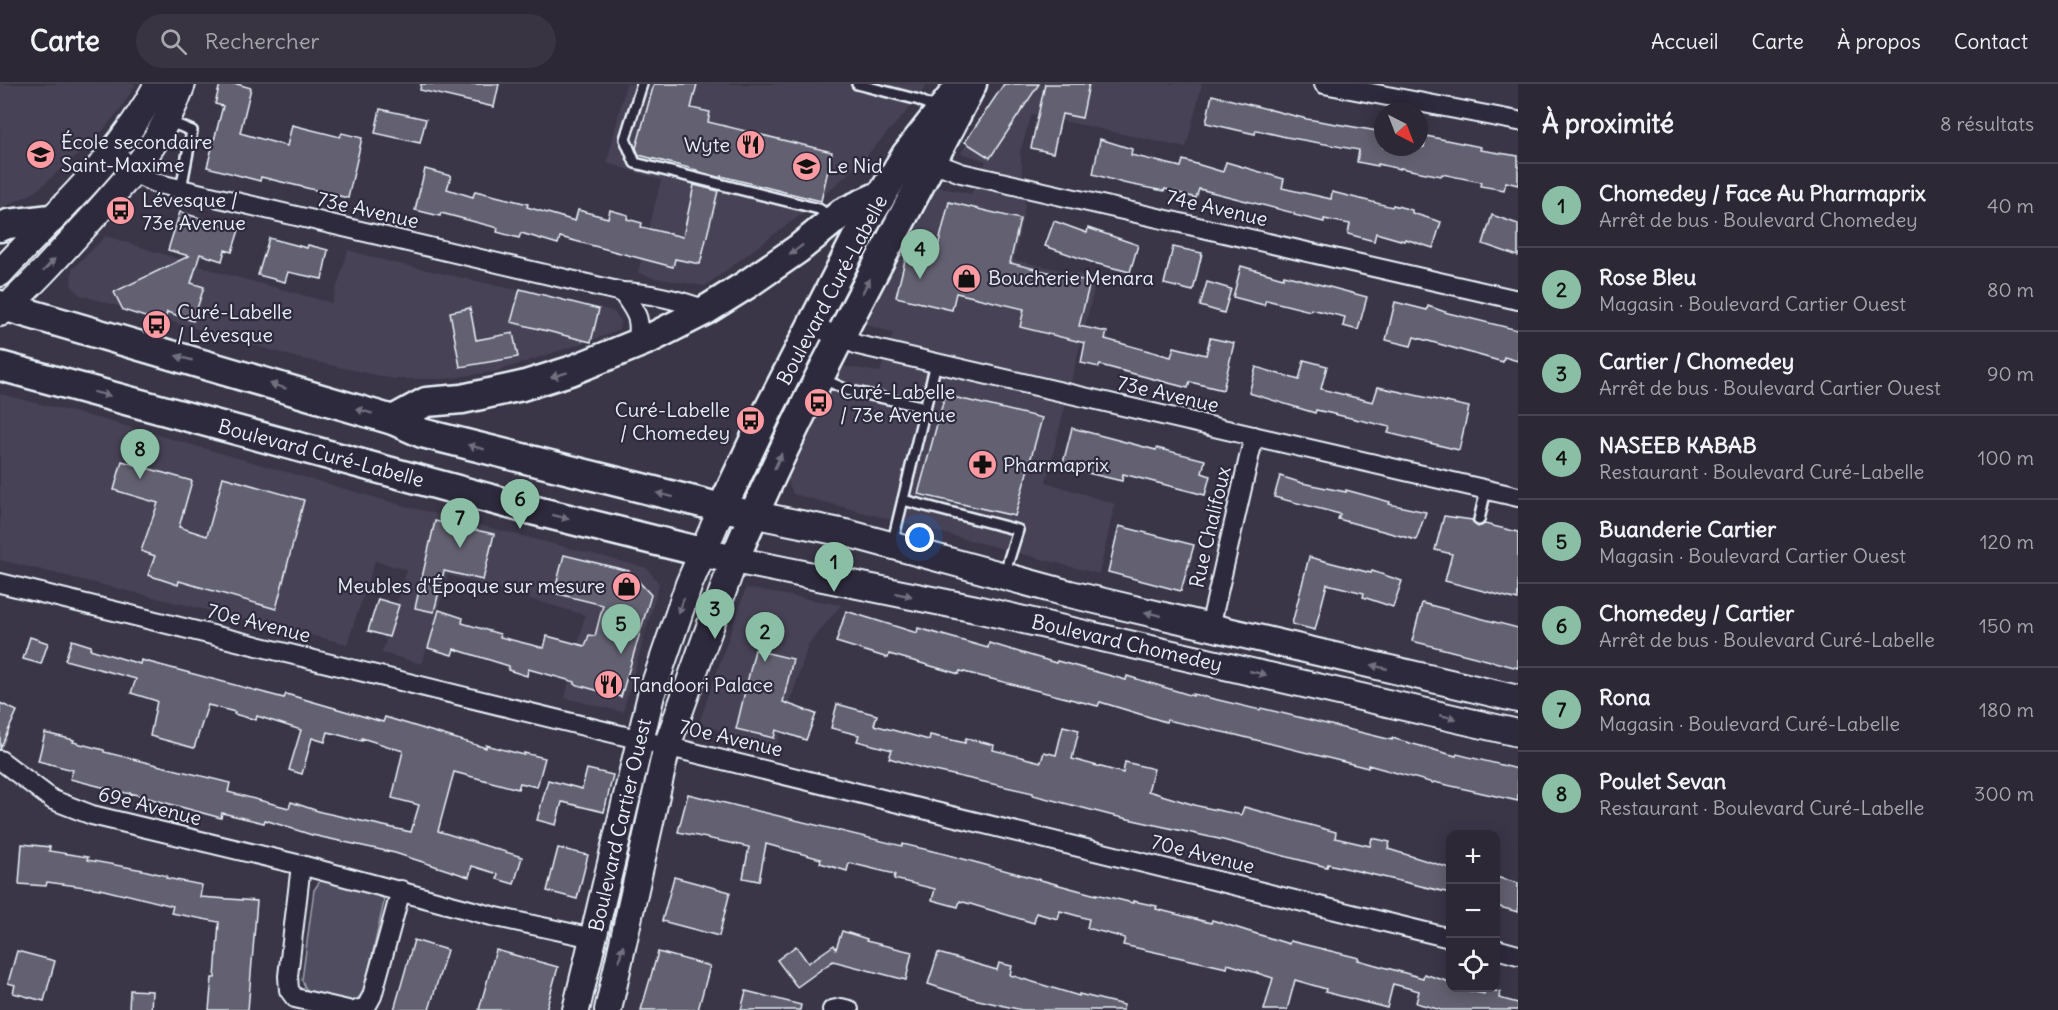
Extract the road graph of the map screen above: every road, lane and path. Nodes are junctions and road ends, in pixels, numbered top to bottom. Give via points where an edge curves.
1 (158, 84) edge
2 (182, 84) edge
3 (642, 84) edge
4 (857, 84) edge
5 (962, 84) edge
6 (972, 84) edge
7 (1324, 84) edge
8 (947, 116) junction
9 (167, 121) junction
10 (1518, 121) edge
11 (115, 150) junction
12 (920, 158) junction
13 (133, 173) junction
14 (181, 189) junction
15 (881, 195) junction
16 (51, 219) junction
17 (834, 220) junction
18 (0, 227) edge
19 (0, 273) edge
20 (622, 292) junction
21 (1518, 300) edge
22 (2, 308) edge
23 (706, 310) junction
24 (811, 325) junction
25 (839, 338) junction
26 (637, 345) junction
27 (936, 363) junction
28 (0, 366) edge
29 (819, 377) junction
30 (925, 407) junction
31 (393, 420) junction
32 (1254, 436) junction
33 (1485, 490) junction
34 (1518, 497) edge
35 (903, 500) junction
36 (722, 508) junction
37 (753, 514) junction
38 (1479, 520) dead end
39 (892, 546) junction
40 (702, 551) junction
41 (734, 560) junction
42 (1004, 576) junction
43 (0, 583) edge
44 (1210, 627) junction
45 (1518, 699) edge
46 (1518, 733) edge
47 (640, 740) junction
48 (667, 746) junction
49 (0, 760) edge
50 (302, 865) junction
51 (401, 890) junction
52 (1446, 937) edge
53 (593, 938) junction
54 (1500, 950) edge
55 (1518, 955) edge
56 (348, 1010) edge
57 (357, 1010) edge
58 (576, 1010) edge
59 (608, 1010) edge
60 (832, 1010) edge
61 (849, 1010) edge

1 - 11 street
2 - 9 street
3 - 17 lane via 625,139 635,163 819,209
4 - 8 lane via 919,100
5 - 8 main road, Boulevard Curé-Labelle
6 - 8 main road, Boulevard Curé-Labelle
7 - 10 street
8 - 12 main road, Boulevard Curé-Labelle
9 - 13 street
9 - 14 lane via 192,131
11 - 13 street, 73e Avenue
11 - 16 street
12 - 15 main road, Boulevard Curé-Labelle
12 - 21 street, 74e Avenue via 961,173
25 -> 12 main road, Boulevard Curé-Labelle
13 - 14 street, 73e Avenue
22 -> 13 street via 29,286
14 - 20 street, 73e Avenue
15 - 17 main road
15 - 24 main road, Boulevard Curé-Labelle
16 - 18 main road
16 - 19 street
17 -> 23 main road via 771,268
20 - 23 street, 73e Avenue via 642,292
20 - 26 street via 639,320
31 -> 22 main road
23 - 26 main road
24 - 25 street, 73e Avenue
24 - 36 main road, Boulevard Curé-Labelle
25 - 27 street, 73e Avenue
25 - 29 main road, Boulevard Curé-Labelle
26 -> 31 main road via 522,386 426,402
27 - 30 lane
27 - 32 street, 73e Avenue
28 -> 40 main road, Boulevard Curé-Labelle via 407,477
29 - 30 lane via 847,390
37 -> 29 main road, Boulevard Curé-Labelle
30 - 35 lane
36 -> 31 main road via 422,433
32 - 33 street, 73e Avenue
32 - 44 street, Rue Chalifoux
33 - 34 street, 73e Avenue
33 - 38 lane
35 - 39 lane
35 - 42 lane via 1018,530
36 - 37 street
36 - 40 street, Boulevard Cartier Ouest
37 - 39 street, Boulevard Chomedey
37 - 41 main road, Boulevard Curé-Labelle
39 - 42 street, Boulevard Chomedey
40 - 41 main road, Boulevard Curé-Labelle
40 -> 47 street, Boulevard Cartier Ouest via 661,663
41 -> 46 street, Boulevard Chomedey via 987,612
41 - 48 street, Boulevard Cartier Ouest
44 -> 42 street, Boulevard Chomedey
43 - 47 street, 70e Avenue
45 -> 44 street, Boulevard Chomedey
47 - 48 street, 70e Avenue
47 - 53 street, Boulevard Cartier Ouest
48 - 52 street, 70e Avenue
59 -> 48 street, Boulevard Cartier Ouest
49 - 50 street, 69e Avenue via 53,800 92,815
50 - 51 street, 69e Avenue
50 - 56 street via 289,990 295,998
51 - 53 street, 69e Avenue
51 - 57 street via 372,996 366,1007
53 - 58 street, Boulevard Cartier Ouest
54 - 55 street
60 - 61 street

